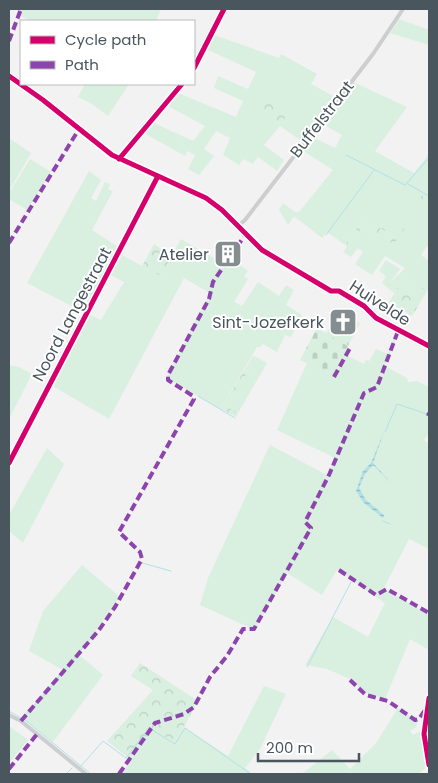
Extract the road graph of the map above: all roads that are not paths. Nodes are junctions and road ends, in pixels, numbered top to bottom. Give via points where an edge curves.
1 (224, 9) edge
2 (403, 9) edge
3 (195, 66) edge
4 (9, 76) edge
5 (20, 84) edge
6 (21, 85) edge
7 (181, 85) edge
8 (120, 159) junction
9 (158, 176) junction
10 (238, 226) junction
11 (429, 346) edge
12 (9, 463) edge
13 (429, 698) edge
14 (9, 715) edge
15 (429, 765) edge
16 (86, 774) edge

1 - 3 street
2 - 10 street, Buffelstraat via 373,54
4 - 5 street, Huivelde
6 - 8 street, Huivelde
7 - 8 street
8 - 9 street, Huivelde
9 - 10 street, Huivelde via 206,198
9 - 12 street, Noord Langestraat
10 - 11 street, Huivelde via 262,250 331,291 339,291 364,306 376,318
13 - 15 street via 424,734
14 - 16 street via 21,721

